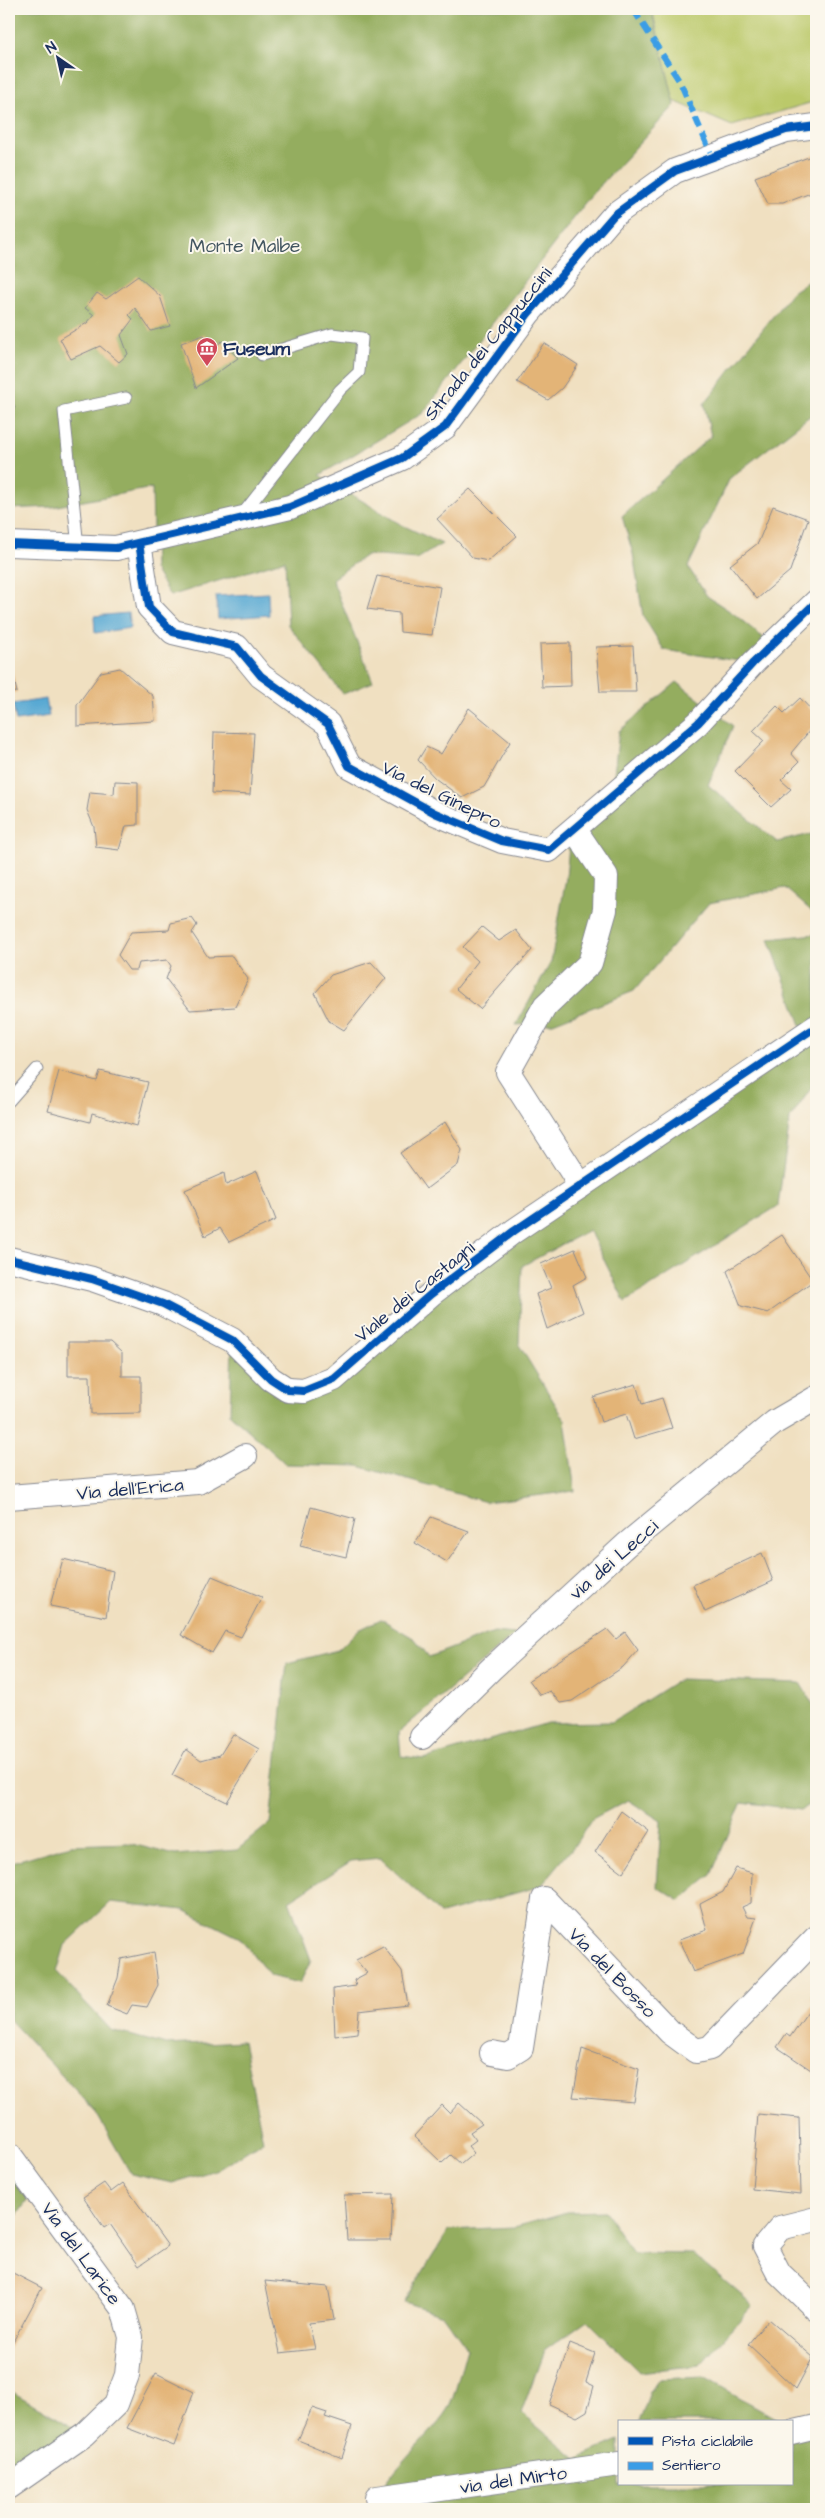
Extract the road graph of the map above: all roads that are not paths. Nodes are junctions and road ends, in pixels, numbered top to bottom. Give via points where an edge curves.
1 (816, 126) edge
2 (262, 355) dead end
3 (126, 398) dead end
4 (239, 519) junction
5 (139, 543) junction
6 (9, 544) edge
7 (78, 547) junction
8 (816, 602) edge
9 (575, 830) junction
10 (816, 1027) edge
11 (37, 1069) dead end
12 (9, 1101) edge
13 (581, 1186) junction
14 (9, 1259) edge
15 (816, 1398) edge
16 (245, 1456) dead end
17 (9, 1497) edge
18 (422, 1737) dead end
19 (816, 1938) edge
20 (492, 2053) dead end
21 (9, 2154) edge
22 (816, 2219) edge
23 (816, 2309) edge
24 (816, 2427) edge
25 (792, 2433) edge
26 (618, 2464) edge
27 (9, 2487) edge
28 (377, 2498) dead end

1 - 4 street, Strada dei Cappuccini via 786,130 675,171 614,215 528,314 445,427 402,458 290,507
2 - 4 lane via 332,334 362,338 359,372 340,390
3 - 7 lane via 64,411
4 - 5 street, Strada dei Cappuccini
5 - 7 street, Strada dei Cappuccini via 116,548
5 - 9 street, Via del Ginepro via 149,607 173,632 238,646 261,676 328,724 349,766 435,813 502,841 550,850
6 - 7 street, Strada dei Cappuccini
8 - 9 street, Via del Ginepro via 753,663 698,723
9 - 13 street via 606,876 604,910 590,963 545,1006 508,1072
10 - 13 street, Viale dei Castagni
11 - 12 lane
13 - 14 street, Viale dei Castagni via 514,1231 431,1294 334,1379 304,1391 288,1390 271,1379 232,1340 163,1304 92,1279
15 - 18 street, via dei Lecci via 776,1422 626,1545
16 - 17 street, Via dell'Erica via 198,1482
19 - 20 street, Via del Bosso via 710,2048 696,2051 670,2032 544,1900 521,2048 508,2056
21 - 27 street, Via del Larice via 123,2309 131,2337 127,2375 116,2404 85,2434
22 - 23 street via 780,2228 765,2246 779,2274
24 - 25 street
26 - 28 street, via del Mirto

